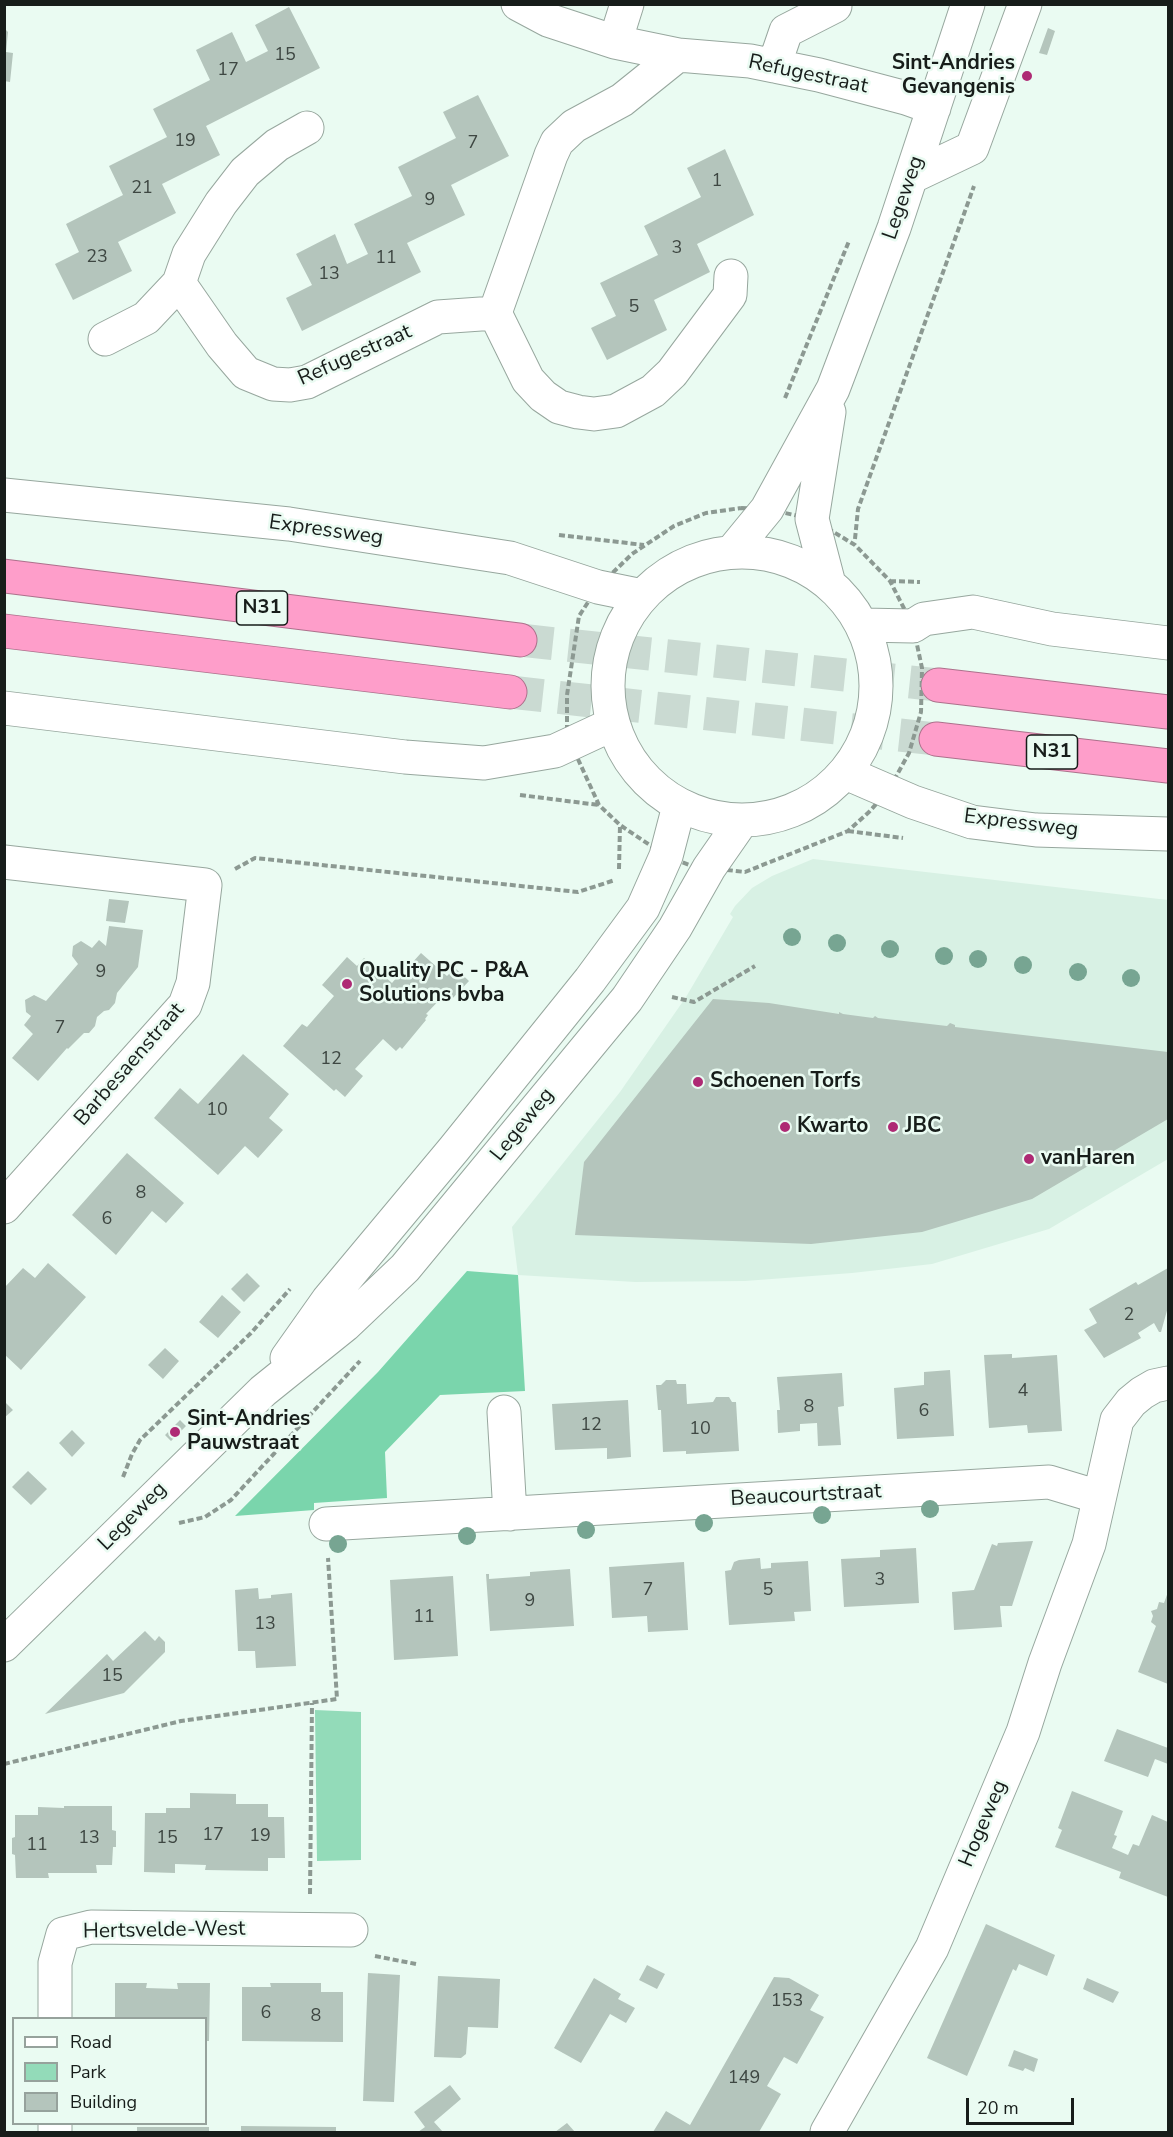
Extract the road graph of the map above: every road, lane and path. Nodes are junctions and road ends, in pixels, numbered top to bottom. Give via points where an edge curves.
1 (518, 4) edge
2 (627, 4) edge
3 (968, 4) edge
4 (1025, 4) edge
5 (835, 6) dead end
6 (615, 42) junction
7 (678, 55) junction
8 (774, 66) junction
9 (934, 108) junction
10 (307, 128) dead end
11 (911, 177) junction
12 (977, 177) dead end
13 (852, 231) dead end
14 (731, 276) dead end
15 (179, 283) junction
16 (495, 313) junction
17 (105, 339) dead end
18 (833, 390) junction
19 (781, 408) dead end
20 (4, 495) edge
21 (745, 497) dead end
22 (741, 508) dead end
23 (645, 545) dead end
24 (855, 545) dead end
25 (735, 548) junction
26 (4, 576) edge
27 (890, 581) dead end
28 (829, 584) junction
29 (598, 587) junction
30 (642, 596) junction
31 (863, 625) junction
32 (913, 626) junction
33 (4, 631) edge
34 (520, 640) tunnel mouth
35 (1168, 643) edge
36 (938, 686) tunnel mouth
37 (510, 692) tunnel mouth
38 (4, 708) edge
39 (1168, 712) edge
40 (613, 724) junction
41 (936, 739) tunnel mouth
42 (571, 744) junction
43 (1168, 766) edge
44 (846, 773) junction
45 (888, 791) junction
46 (599, 805) dead end
47 (680, 806) junction
48 (741, 822) junction
49 (620, 825) dead end
50 (848, 831) dead end
51 (1168, 834) edge
52 (4, 862) edge
53 (615, 880) junction
54 (205, 885) junction
55 (612, 890) dead end
56 (755, 966) dead end
57 (665, 995) dead end
58 (4, 1207) edge
59 (297, 1280) dead end
60 (1168, 1383) edge
61 (263, 1391) junction
62 (504, 1412) dead end
63 (121, 1484) dead end
64 (1099, 1497) junction
65 (510, 1514) junction
66 (326, 1524) joint
67 (4, 1645) edge
68 (312, 1702) junction
69 (4, 1764) edge
70 (310, 1930) junction
71 (351, 1930) dead end
72 (55, 2017) edge
73 (827, 2133) edge

1 - 6 street, Refugestraat via 548,20
2 - 6 street
3 - 9 street, Legeweg
4 - 11 street via 972,148
5 - 8 street via 786,31
6 - 7 street, Refugestraat
7 - 8 street, Refugestraat
7 - 16 street via 622,100 574,126 557,142
8 - 9 street, Refugestraat
9 - 11 street, Legeweg
10 - 15 street via 277,145 245,172 220,203 189,254
11 - 18 street, Legeweg
12 - 24 path via 858,509
13 - 19 path
14 - 16 street via 730,295 672,373 653,391 616,411 578,412 543,396 528,380
15 - 16 street, Refugestraat via 234,361 246,373 273,384 307,382 438,318
15 - 17 street via 146,318
18 - 25 street, Legeweg via 767,508
18 - 28 street, Legeweg via 812,519
20 - 29 street, Expressweg via 289,524 510,558
21 - 22 path
23 - 29 path
25 - 28 street via 801,564
25 - 30 street via 673,571
26 - 34 highway, N31
27 - 32 path
28 - 31 street
29 - 30 street, Expressweg
29 - 42 path via 579,616 567,695
30 - 40 street via 624,621 611,654 608,692
31 - 32 street
31 - 44 street via 874,657 877,699 866,741
32 - 35 street via 924,619 973,612 1052,629
32 - 45 path via 922,668 921,712 909,753
33 - 37 highway
36 - 39 highway
38 - 42 street via 484,763 555,752
40 - 42 street
40 - 47 street via 626,755 649,784
41 - 43 highway, N31
42 - 46 path
44 - 45 street, Expressweg
44 - 48 street via 819,798 781,816
45 - 50 path
45 - 51 street, Expressweg via 972,822 1036,830
47 - 48 street via 710,818
47 - 61 street, Legeweg via 666,856 643,908 590,980 328,1300
48 - 61 street, Legeweg via 627,999 405,1268 345,1325
49 - 53 path via 620,866
52 - 54 street
53 - 54 path via 578,892 255,858
53 - 55 path
54 - 58 street, Barbesaenstraat via 193,983 185,1005
56 - 57 path via 694,1002
59 - 63 path via 251,1333 140,1440
60 - 64 street, Hogeweg via 1142,1392 1117,1420
61 - 67 street, Legeweg
62 - 65 street
64 - 65 street, Beaucourtstraat via 1049,1482
64 - 73 street, Hogeweg via 1089,1544 1023,1732 932,1948
65 - 66 street, Beaucourtstraat
66 - 68 path via 337,1699
68 - 69 path via 181,1721
68 - 70 path
70 - 71 street, Hertsvelde-West
70 - 72 street, Hertsvelde-West via 91,1928 63,1934 55,1963

